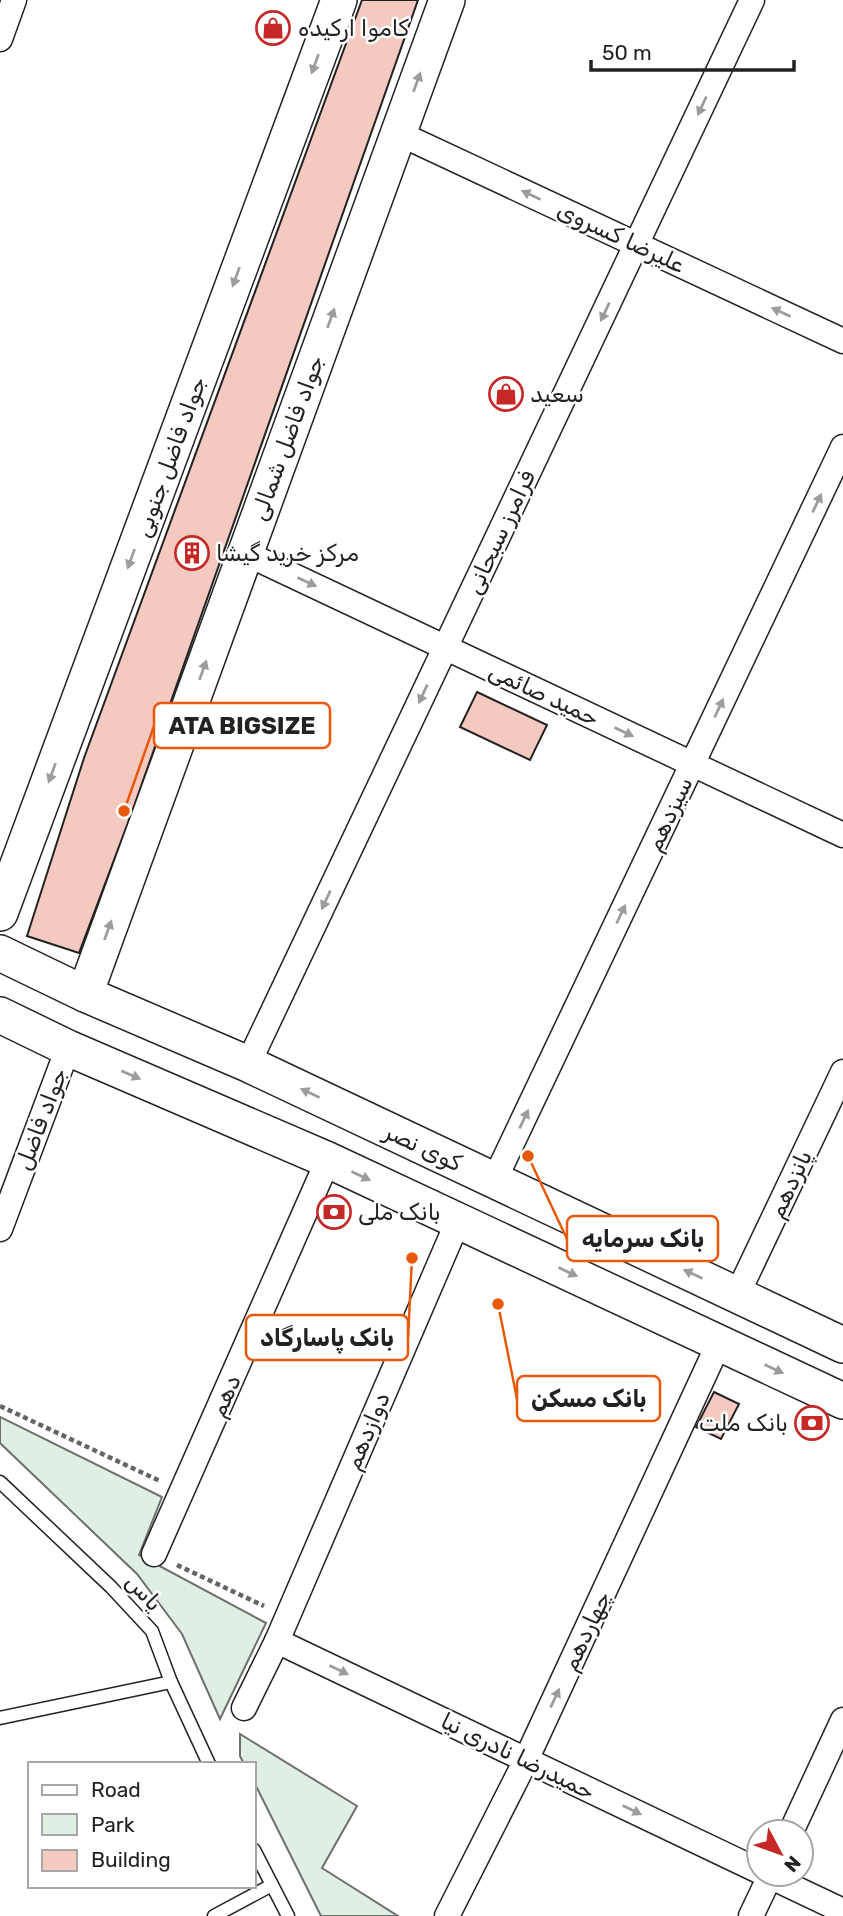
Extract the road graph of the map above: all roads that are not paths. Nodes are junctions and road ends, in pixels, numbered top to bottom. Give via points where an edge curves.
1 (14, 0) edge
2 (339, 0) edge
3 (447, 0) edge
4 (752, 0) edge
5 (0, 39) edge
6 (398, 133) junction
7 (637, 244) junction
8 (843, 341) edge
9 (843, 447) edge
10 (246, 553) junction
11 (446, 648) junction
12 (692, 764) junction
13 (843, 835) edge
14 (0, 913) edge
15 (0, 953) edge
16 (85, 994) junction
17 (0, 1015) edge
18 (68, 1048) junction
19 (248, 1064) junction
20 (843, 1072) edge
21 (328, 1160) junction
22 (494, 1181) junction
23 (458, 1221) junction
24 (0, 1229) edge
25 (737, 1295) junction
26 (719, 1343) junction
27 (843, 1345) edge
28 (843, 1401) edge
29 (0, 1482) edge
30 (154, 1554) road end
31 (277, 1641) junction
32 (171, 1682) junction
33 (244, 1708) dead end
34 (0, 1718) edge
35 (843, 1720) edge
36 (526, 1760) junction
37 (208, 1762) edge
38 (798, 1818) edge
39 (256, 1854) edge
40 (745, 1864) edge
41 (272, 1885) junction
42 (761, 1888) edge
43 (795, 1888) edge
44 (843, 1911) edge
45 (214, 1916) edge
46 (288, 1916) edge
47 (447, 1916) edge
48 (751, 1916) edge

1 - 5 street
2 -> 14 street, جواد فاضل جنوبی
6 -> 3 street, جواد فاضل شمالی
4 -> 7 street, فرامرز سبحانی
7 -> 6 street, علیرضا کسروی
10 -> 6 street, جواد فاضل شمالی
8 -> 7 street, علیرضا کسروی
7 -> 11 street, فرامرز سبحانی
12 -> 9 street, سیزدهم
10 -> 11 street, حمید صائمی
16 -> 10 street, جواد فاضل شمالی
11 -> 12 street, حمید صائمی
11 -> 19 street, فرامرز سبحانی
12 - 13 street, حمید صائمی
22 -> 12 street, سیزدهم
15 - 16 street, کوی نصر
16 - 19 street, کوی نصر
17 - 18 street
18 -> 21 street
18 - 24 street, جواد فاضل
22 -> 19 street, کوی نصر
20 - 25 street, پانزدهم
21 -> 23 street
21 - 30 street, دهم
25 -> 22 street, کوی نصر
23 -> 26 street
23 - 31 street, دوازدهم
25 - 27 street, کوی نصر
26 -> 28 street
36 -> 26 street, چهاردهم
29 - 32 lane, یاس via 152,1631
31 - 33 street, دوازدهم
31 -> 36 street, حمیدرضا نادری نیا
32 - 34 lane
32 - 37 lane, یاس
35 - 38 street
36 -> 40 street, حمیدرضا نادری نیا
36 - 47 street, چهاردهم
39 - 41 lane
41 - 45 lane
41 - 46 lane
42 - 48 street
43 - 44 street, حمیدرضا نادری نیا

